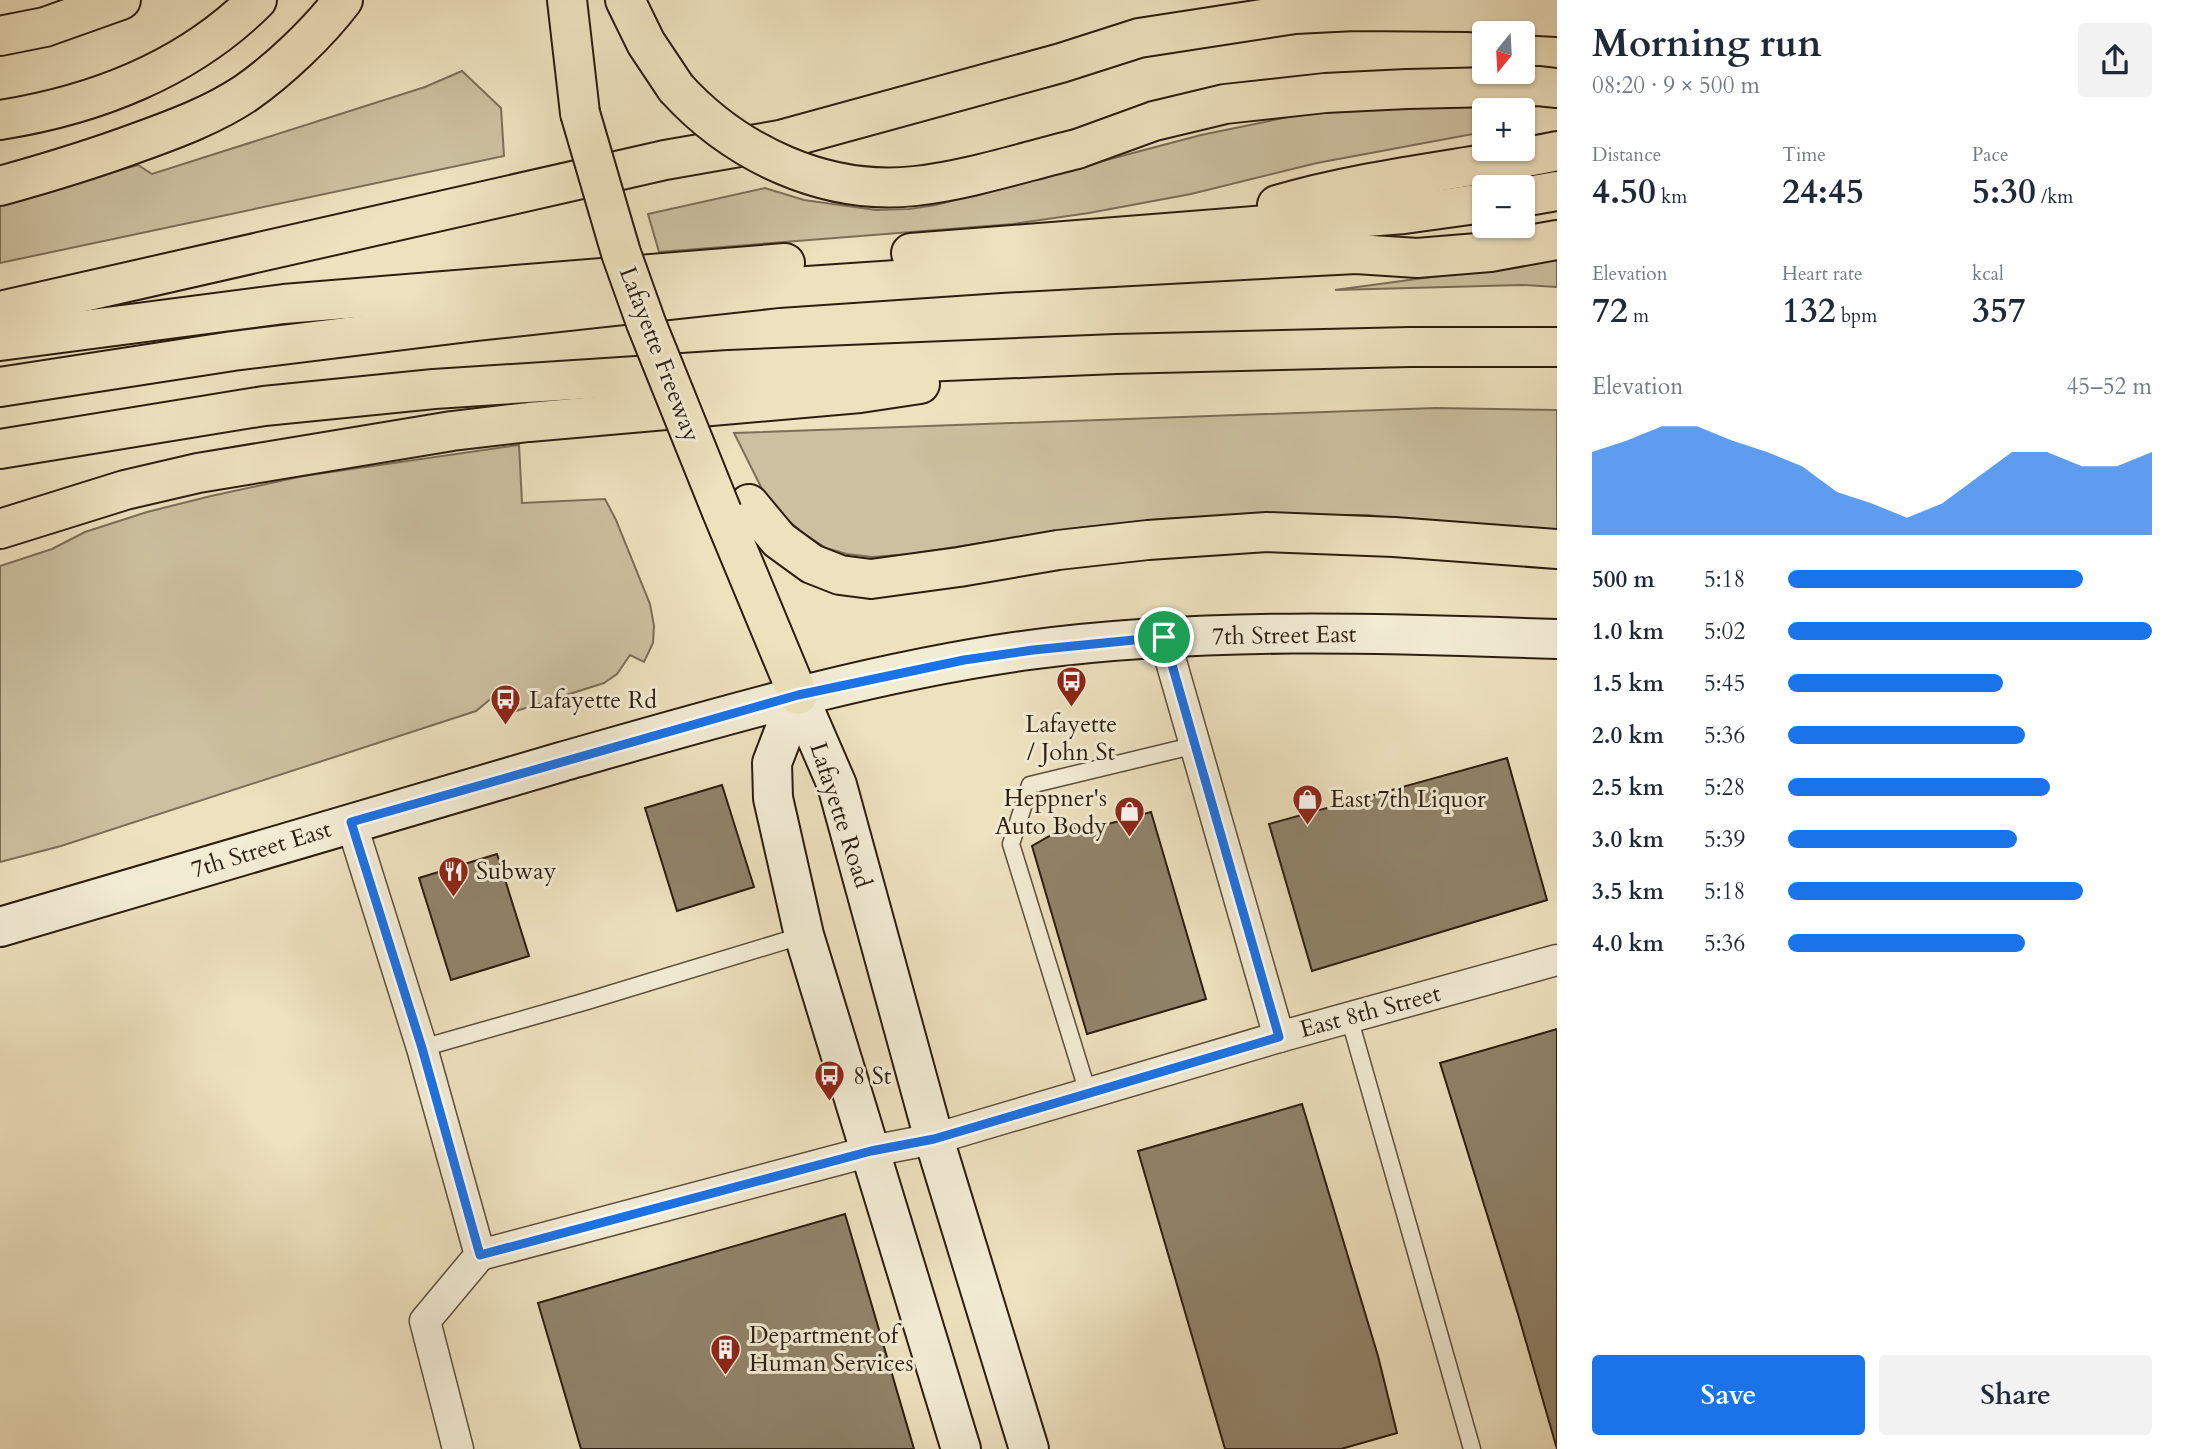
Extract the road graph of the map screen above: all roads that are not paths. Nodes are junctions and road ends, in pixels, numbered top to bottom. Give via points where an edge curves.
1 (121, 0) edge
2 (257, 0) edge
3 (343, 0) edge
4 (567, 0) edge
5 (625, 0) edge
6 (1557, 17) edge
7 (0, 37) edge
8 (1557, 88) edge
9 (0, 120) edge
10 (1557, 151) edge
11 (0, 186) edge
12 (1472, 205) edge
13 (1472, 225) edge
14 (1193, 230) junction
15 (1557, 240) edge
16 (1356, 254) junction
17 (0, 311) edge
18 (0, 341) edge
19 (1557, 347) edge
20 (1116, 354) junction
21 (0, 387) edge
22 (0, 449) edge
23 (736, 508) junction
24 (0, 529) edge
25 (1557, 549) edge
26 (1164, 637) junction
27 (1557, 639) edge
28 (798, 695) junction
29 (1196, 745) junction
30 (351, 822) junction
31 (0, 927) edge
32 (804, 935) junction
33 (1557, 960) edge
34 (1349, 1017) junction
35 (1279, 1037) junction
36 (422, 1048) junction
37 (1088, 1093) junction
38 (902, 1145) junction
39 (480, 1255) junction
40 (457, 1449) edge
41 (961, 1449) edge
42 (1029, 1449) edge
43 (1472, 1449) edge

1 - 7 highway via 45,27
2 - 9 highway via 213,39 129,86 62,109
3 - 11 highway via 293,53 246,93 189,124
4 - 23 highway, Lafayette Freeway, bridge via 580,113 609,216 646,323
5 - 8 highway, bridge via 676,88 723,131 793,170 835,183 871,187 914,186 963,177 1077,149 1154,121 1225,104 1406,89
6 - 17 highway via 1468,12 1296,14 1139,38 780,140 665,160
10 - 14 highway via 1304,197
12 - 14 highway
13 - 16 highway
14 - 18 highway via 284,304
15 - 16 highway via 1417,258
16 - 21 highway via 799,286 247,350
19 - 20 highway
20 - 22 highway via 729,370 433,389 264,406
20 - 24 highway via 860,393 438,433 198,473 125,490
23 - 25 highway via 812,564 840,575 871,579 1071,549 1267,532
23 - 28 highway
26 - 27 main road, 7th Street East via 1363,633
26 - 28 main road, 7th Street East via 964,660
26 - 29 street
28 - 30 main road, 7th Street East
28 - 32 main road, Lafayette Road via 772,763 773,798
28 - 38 main road, Lafayette Road via 837,785
29 - 35 street
29 - 37 lane via 1030,785 1011,844
30 - 31 main road, 7th Street East
30 - 36 street
32 - 36 lane
32 - 38 main road, Lafayette Road
33 - 34 street, East 8th Street
34 - 35 street, East 8th Street
34 - 43 lane
35 - 37 street, East 8th Street
36 - 39 street
37 - 38 street, East 8th Street
38 - 39 street, East 8th Street
38 - 41 main road, Lafayette Road
38 - 42 main road, Lafayette Road
39 - 40 street via 425,1321

